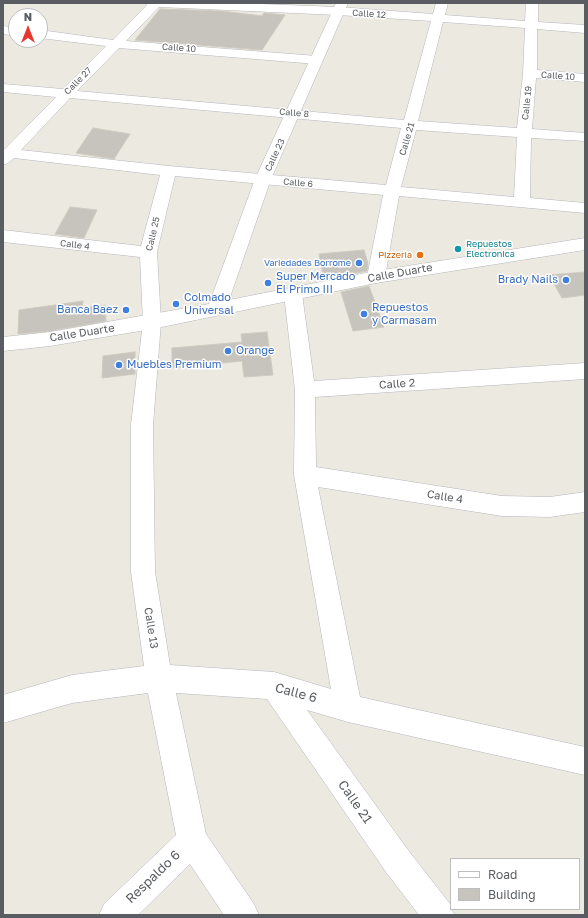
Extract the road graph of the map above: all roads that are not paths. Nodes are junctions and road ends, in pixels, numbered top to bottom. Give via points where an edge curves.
1 (152, 3) edge
2 (156, 3) edge
3 (442, 3) edge
4 (532, 3) edge
5 (340, 7) edge
6 (438, 19) junction
7 (531, 25) junction
8 (585, 29) edge
9 (48, 35) edge
10 (116, 44) junction
11 (317, 60) junction
12 (530, 74) junction
13 (585, 78) edge
14 (3, 88) edge
15 (67, 93) junction
16 (294, 113) junction
17 (411, 125) junction
18 (524, 133) junction
19 (585, 137) edge
20 (7, 157) edge
21 (169, 171) junction
22 (263, 179) junction
23 (392, 191) junction
24 (522, 202) junction
25 (585, 208) edge
26 (3, 236) edge
27 (585, 244) edge
28 (148, 252) junction
29 (376, 277) junction
30 (293, 294) junction
31 (216, 310) junction
32 (152, 322) junction
33 (3, 344) edge
34 (585, 371) edge
35 (305, 390) junction
36 (305, 475) junction
37 (585, 502) edge
38 (159, 678) junction
39 (274, 686) junction
40 (348, 708) junction
41 (3, 709) edge
42 (585, 761) edge
43 (192, 840) junction
44 (115, 915) edge
45 (243, 915) edge
46 (439, 915) edge

1 - 2 street, Calle 12
2 - 5 street, Calle 12
2 - 10 street, Calle 27
3 - 6 street, Calle 21
4 - 7 street, Calle 19
5 - 6 street, Calle 12
5 - 11 street, Calle 23
6 - 7 street, Calle 12
6 - 17 street, Calle 21
7 - 8 street, Calle 12
7 - 12 street, Calle 19
9 - 10 street, Calle 10
10 - 11 street, Calle 10
10 - 15 street, Calle 27
11 - 16 street, Calle 23
12 - 13 street, Calle 10
12 - 18 street, Calle 19
14 - 15 street, Calle 8
15 - 16 street, Calle 8
15 - 20 street, Calle 27
16 - 17 street, Calle 8
16 - 22 street, Calle 23
17 - 18 street, Calle 8
17 - 23 street, Calle 21
18 - 19 street, Calle 8
18 - 24 street, Calle 19
20 - 21 street, Calle 6
21 - 22 street, Calle 6
21 - 28 street, Calle 25
22 - 23 street, Calle 6
22 - 31 street, Calle 23
23 - 24 street, Calle 6
23 - 29 street, Calle 21
24 - 25 street, Calle 6
26 - 28 street, Calle 4
27 - 29 street, Calle Duarte
28 - 32 street, Calle 25
29 - 30 street, Calle Duarte
30 - 31 street, Calle Duarte
30 - 35 street
31 - 32 street, Calle Duarte
32 - 33 street, Calle Duarte
32 - 38 street, Calle 13 via 142,425 143,572
34 - 35 street, Calle 2
35 - 36 street
36 - 37 street, Calle 4 via 502,506 550,506
36 - 40 street
38 - 39 street, Calle 6
38 - 41 street, Calle 6 via 72,689
38 - 43 street, Calle 13
39 - 40 street, Calle 6
39 - 46 street, Calle 21 via 397,861
40 - 42 street, Calle 6
43 - 44 street, Respaldo 6
43 - 45 street, Calle 13

